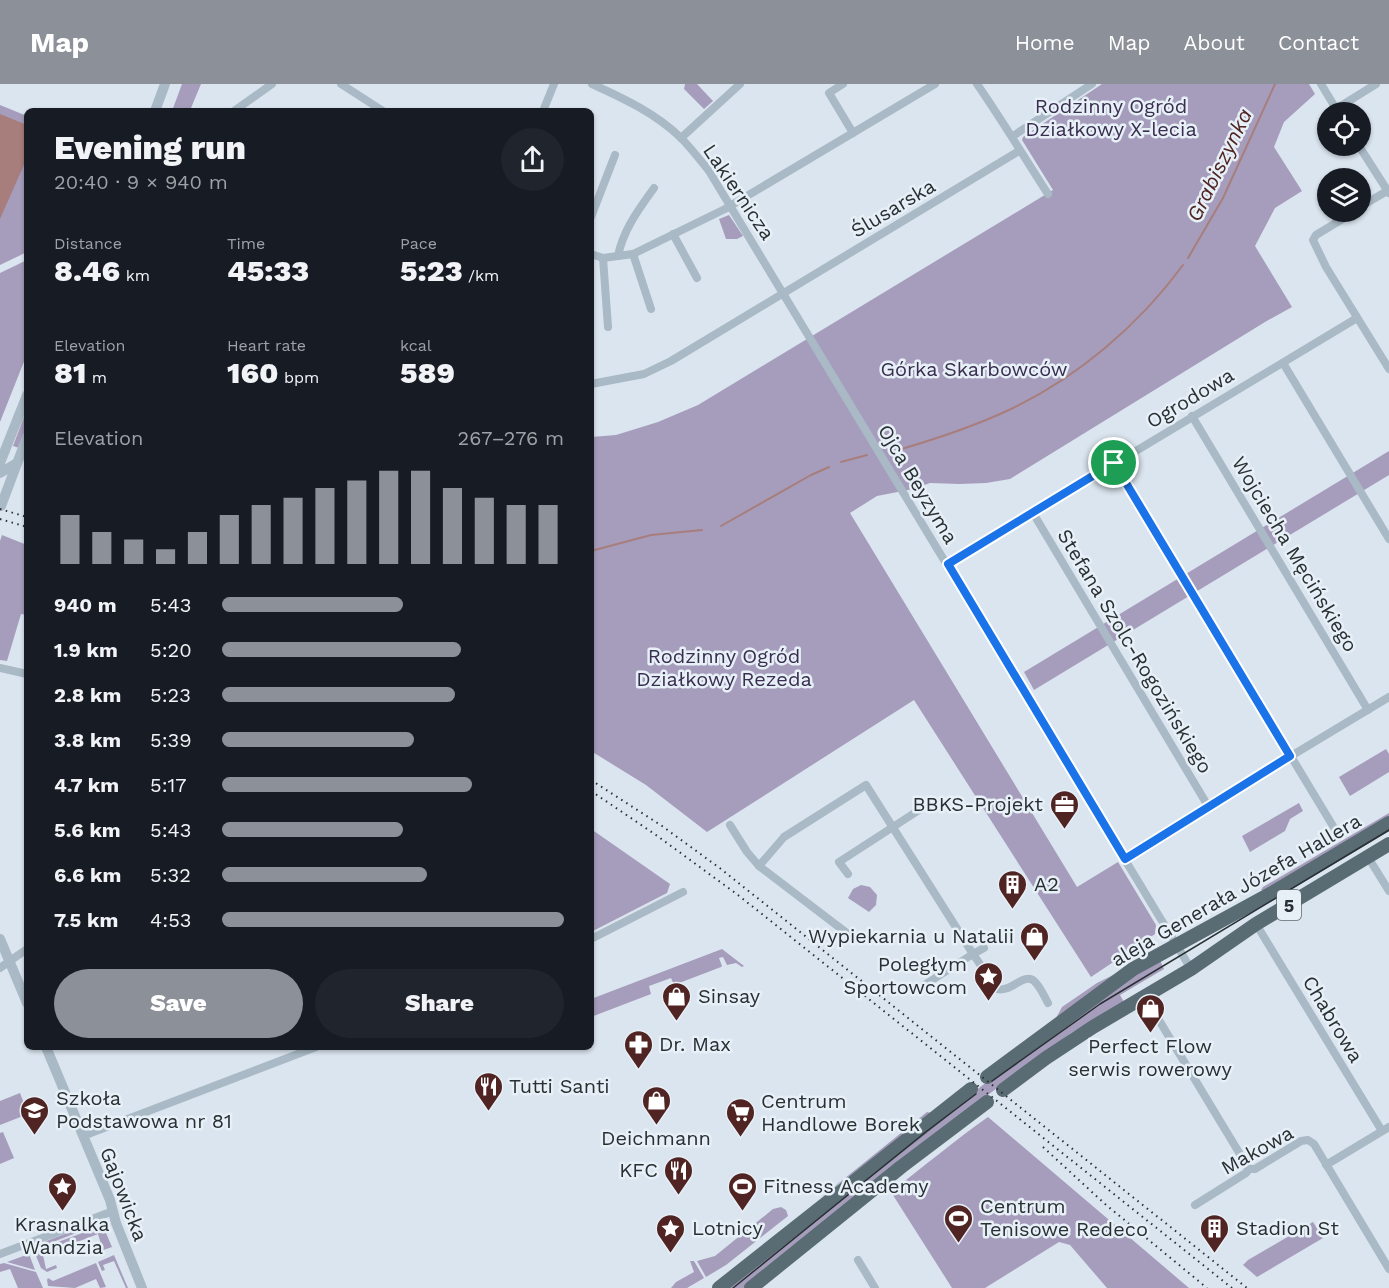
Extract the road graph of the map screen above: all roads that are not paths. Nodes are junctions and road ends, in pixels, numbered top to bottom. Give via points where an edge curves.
1 (165, 84) edge
2 (272, 84) edge
3 (341, 84) edge
4 (554, 84) edge
5 (592, 84) edge
6 (740, 84) edge
7 (843, 84) edge
8 (935, 84) edge
9 (978, 84) edge
10 (1092, 84) edge
11 (1321, 84) edge
12 (1376, 84) edge
13 (1332, 102) edge
14 (1350, 102) edge
15 (156, 108) edge
16 (238, 108) edge
17 (372, 108) edge
18 (544, 108) edge
19 (853, 133) junction
20 (1013, 136) junction
21 (681, 138) junction
22 (1019, 151) junction
23 (615, 155) dead end
24 (1365, 156) edge
25 (654, 188) dead end
26 (1388, 192) edge
27 (1048, 194) dead end
28 (1371, 201) edge
29 (731, 206) junction
30 (594, 209) edge
31 (1337, 222) edge
32 (673, 234) junction
33 (633, 254) junction
34 (594, 255) edge
35 (618, 256) junction
36 (603, 258) junction
37 (697, 278) dead end
38 (784, 293) junction
39 (651, 309) dead end
40 (1357, 318) junction
41 (608, 327) dead end
42 (1283, 363) junction
43 (1389, 369) edge
44 (594, 383) edge
45 (24, 403) edge
46 (1192, 416) junction
47 (24, 445) edge
48 (0, 463) edge
49 (17, 463) junction
50 (1114, 463) junction
51 (0, 473) edge
52 (1, 500) edge
53 (1033, 513) junction
54 (1389, 539) edge
55 (948, 564) junction
56 (0, 668) edge
57 (24, 673) edge
58 (1389, 697) edge
59 (1368, 710) junction
60 (1290, 756) junction
61 (933, 801) dead end
62 (1209, 806) junction
63 (1389, 823) edge
64 (730, 825) dead end
65 (893, 828) junction
66 (1339, 836) dead end
67 (1389, 844) edge
68 (1368, 857) junction
69 (1125, 859) junction
70 (759, 866) junction
71 (848, 874) dead end
72 (1389, 891) edge
73 (683, 892) dead end
74 (1256, 924) junction
75 (594, 937) edge
76 (852, 937) dead end
77 (0, 939) edge
78 (1176, 944) junction
79 (984, 948) dead end
80 (24, 951) edge
81 (974, 954) junction
82 (5, 965) edge
83 (1191, 969) junction
84 (918, 989) dead end
85 (1145, 997) junction
86 (24, 998) edge
87 (1048, 1003) dead end
88 (46, 1050) edge
89 (304, 1050) edge
90 (987, 1077) dead end
91 (971, 1089) dead end
92 (1003, 1090) dead end
93 (987, 1102) dead end
94 (1385, 1129) edge
95 (83, 1136) junction
96 (1326, 1165) junction
97 (1250, 1169) junction
98 (1195, 1205) dead end
99 (112, 1211) junction
100 (0, 1254) edge
101 (858, 1260) dead end
102 (1389, 1269) edge
103 (142, 1288) edge
104 (719, 1288) edge
105 (751, 1288) edge
106 (875, 1288) edge

1 - 15 street
2 - 16 street
3 - 17 street
4 - 18 street
5 - 21 street, Lakiernicza via 637,106
6 - 21 street
7 - 19 street via 829,93
8 - 19 street
9 - 20 street
10 - 20 street
11 - 13 street
12 - 14 street
19 - 29 street
20 - 22 street
21 - 29 street, Lakiernicza via 709,171
22 - 27 street
22 - 38 street, Ślusarska
23 - 30 street
24 - 26 street
25 - 35 street via 631,221
26 - 28 street
29 - 32 street
29 - 38 street, Lakiernicza
31 - 40 street via 1313,240
32 - 33 street
32 - 37 street
33 - 35 street
33 - 39 street
34 - 36 street
35 - 36 street
36 - 41 street
38 - 44 street, Ślusarska via 672,361 644,374
38 - 55 street, Ojca Beyzyma
40 - 42 street, Ogrodowa
40 - 43 street
42 - 46 street, Ogrodowa
42 - 54 street
45 - 48 street
46 - 50 street, Ogrodowa
46 - 59 street, Wojciecha Męcińskiego
47 - 49 street
49 - 51 street
49 - 52 street
50 - 53 street, Ogrodowa
50 - 60 street
53 - 55 street, Ogrodowa
53 - 62 street, Stefana Szolc-Rogozińskiego
55 - 69 street, Ojca Beyzyma
56 - 57 street
58 - 59 street
59 - 60 street
60 - 62 street
60 - 66 street
61 - 65 street
62 - 69 street
63 - 78 main road, aleja Generała Józefa Hallera / 5 via 1272,893
64 - 70 street
65 - 70 street via 866,785 784,837
65 - 71 street via 839,862
65 - 81 street
67 - 68 main road, aleja Generała Józefa Hallera / 5
68 - 72 street
68 - 74 main road, aleja Generała Józefa Hallera / 5
69 - 78 street, Ojca Beyzyma
70 - 76 street
73 - 75 street
74 - 83 main road, aleja Generała Józefa Hallera / 5
74 - 94 street, Chabrowa
77 - 82 street
78 - 83 street, Ojca Beyzyma
78 - 90 main road, aleja Generała Józefa Hallera / 5 via 1124,975
79 - 81 street
80 - 82 street
81 - 84 street
81 - 87 street via 997,989 1006,990 1030,978
82 - 86 street
83 - 85 main road, aleja Generała Józefa Hallera / 5
85 - 92 main road, aleja Generała Józefa Hallera / 5 via 1067,1044
85 - 97 street
88 - 95 street, Gajowicka
89 - 95 street
91 - 104 main road
93 - 105 main road
94 - 96 street
95 - 99 street, Gajowicka
96 - 97 street, Makowa via 1314,1144 1304,1140
96 - 102 street
97 - 98 street, Makowa
99 - 100 street
99 - 103 street, Gajowicka
101 - 106 street

